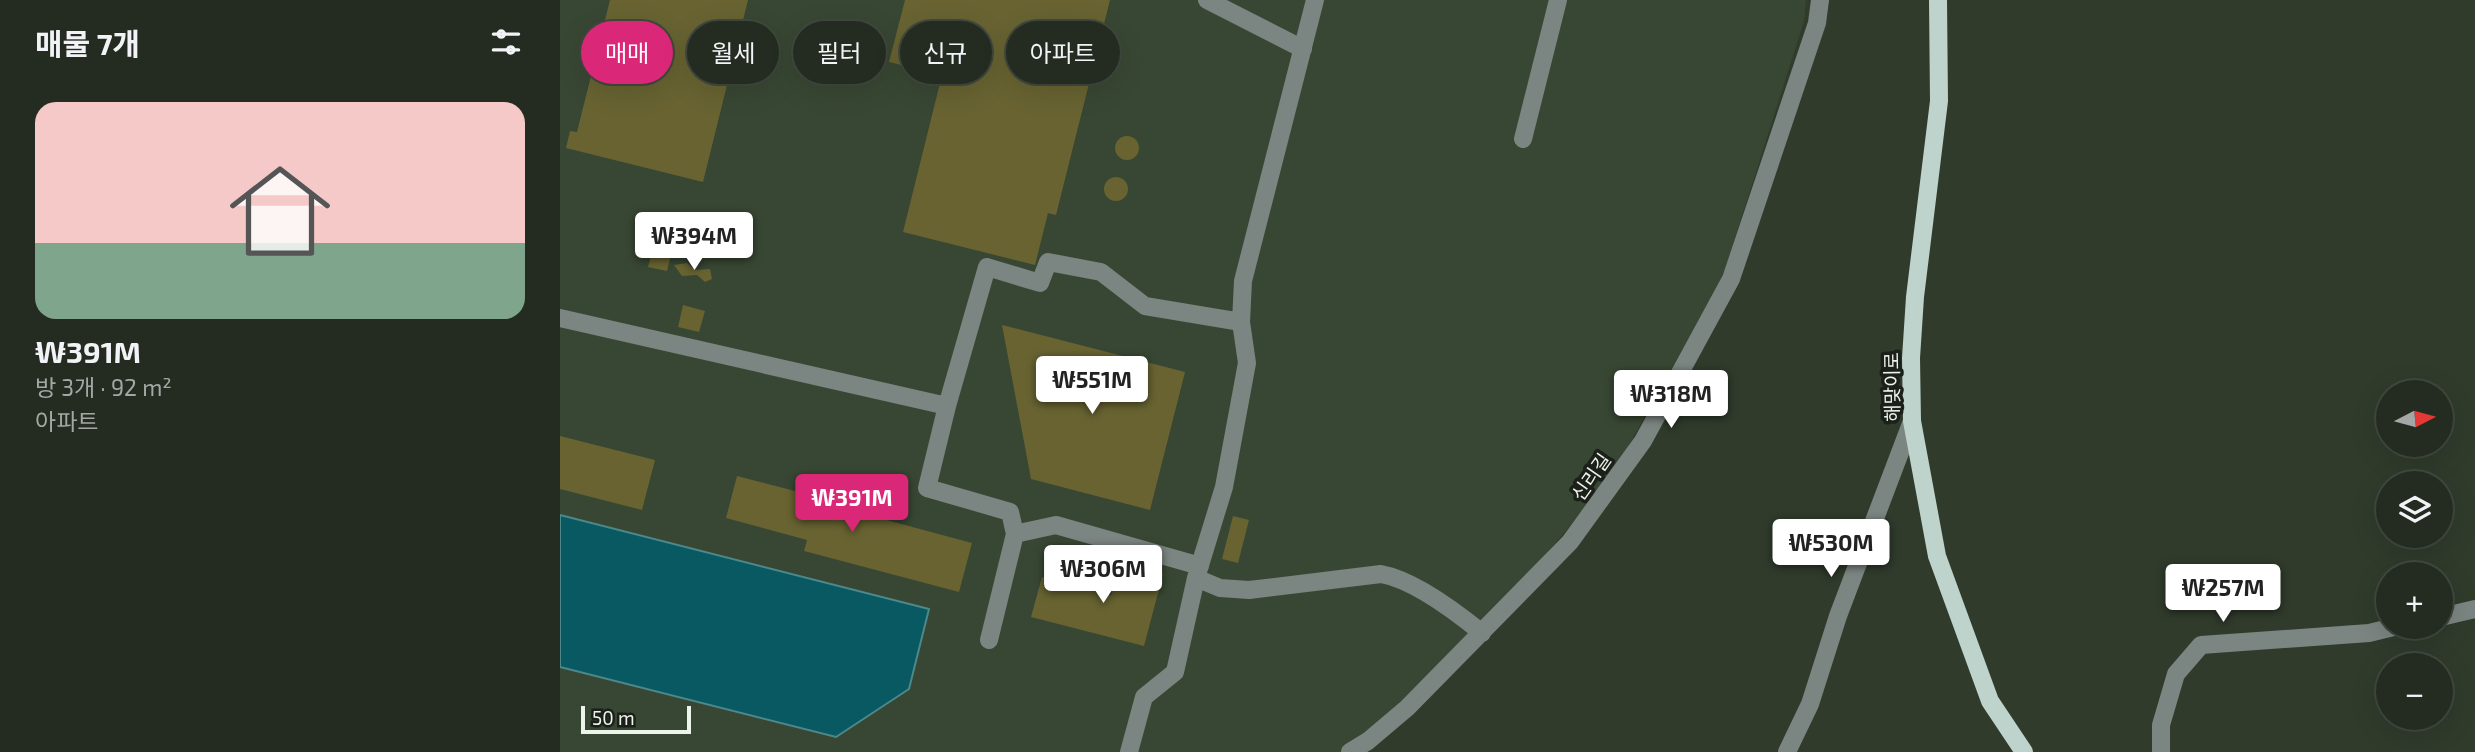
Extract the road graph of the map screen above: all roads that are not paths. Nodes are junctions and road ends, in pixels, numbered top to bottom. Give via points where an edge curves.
1 (1207, 0) edge
2 (1315, 0) edge
3 (1558, 0) edge
4 (1820, 0) edge
5 (1938, 0) edge
6 (1303, 49) junction
7 (1523, 139) dead end
8 (560, 318) edge
9 (1241, 322) junction
10 (947, 407) junction
11 (1912, 421) junction
12 (1015, 534) junction
13 (1198, 572) junction
14 (2475, 609) edge
15 (2453, 614) edge
16 (2376, 631) edge
17 (1482, 633) junction
18 (989, 640) dead end
19 (1129, 752) edge
20 (1350, 752) edge
21 (1787, 752) edge
22 (2024, 752) edge
23 (2161, 752) edge

1 - 6 street
2 - 6 street
3 - 7 street
4 - 17 street, 신리길 via 1817,23 1731,279 1643,440 1570,542
5 - 11 main road, 해맞이로 via 1939,100 1915,297
6 - 9 street via 1244,281
8 - 10 street
9 - 10 street via 1145,306 1101,272 1048,262 1040,283 987,267
9 - 13 street via 1247,363 1224,486
10 - 12 street via 928,488 1010,512
11 - 21 street via 1810,704
11 - 22 main road, 해맞이로 via 1937,556 1990,701
12 - 13 street via 1056,525
12 - 18 street
13 - 17 street via 1220,588 1249,590 1381,574 1399,578
13 - 19 street via 1175,671 1144,697
14 - 15 street
16 - 23 street via 2201,645 2176,674 2161,725
17 - 20 street, 신리길 via 1407,708

